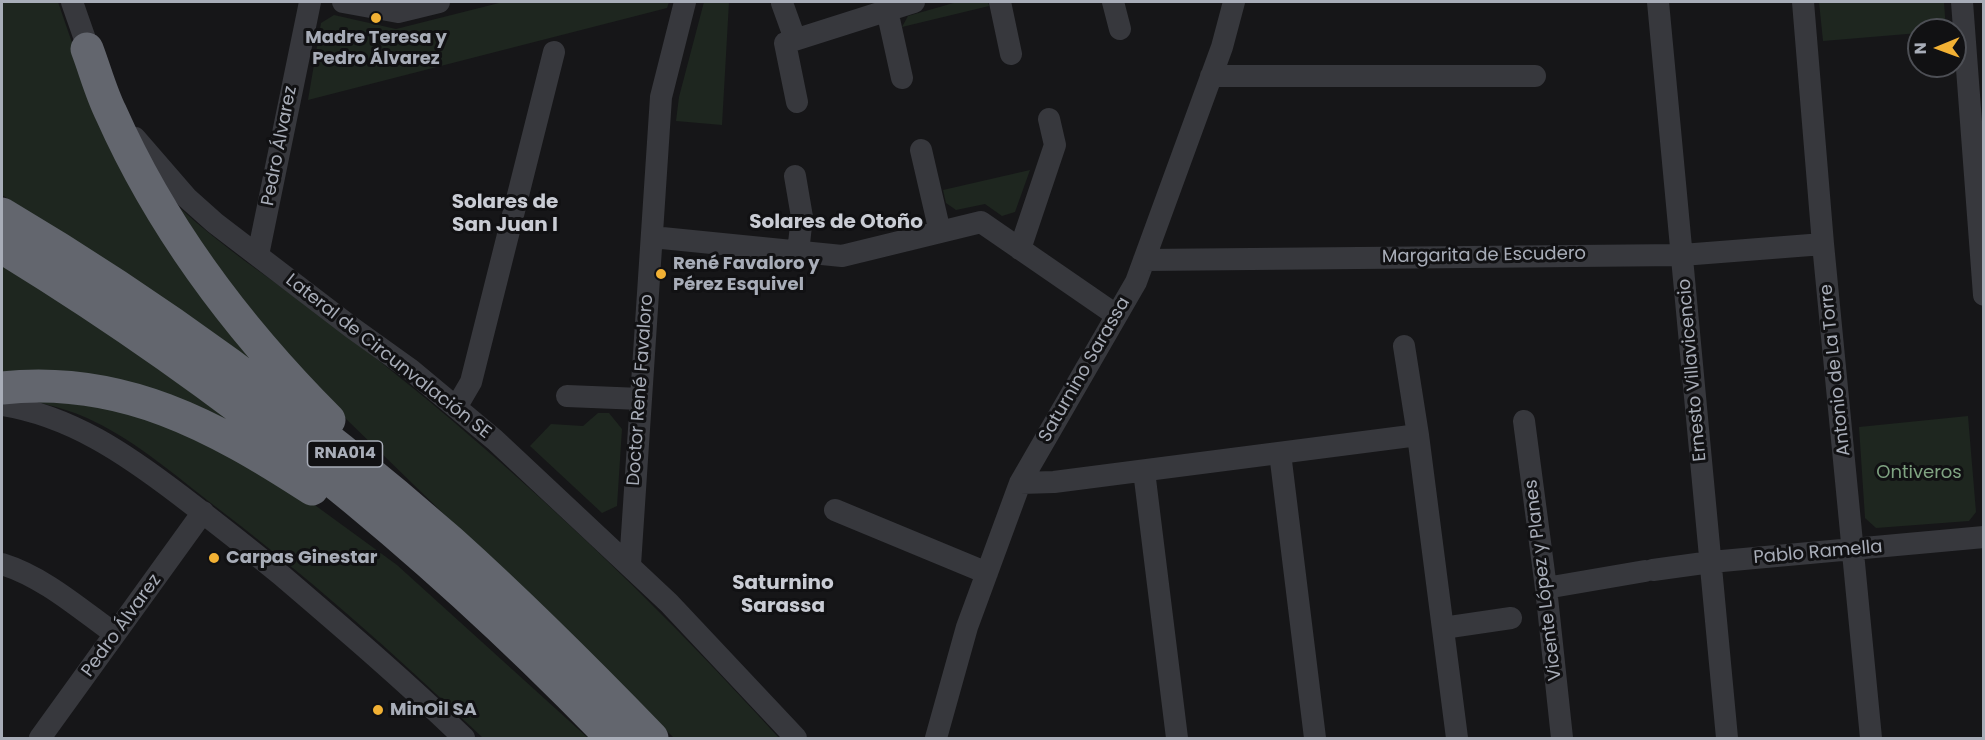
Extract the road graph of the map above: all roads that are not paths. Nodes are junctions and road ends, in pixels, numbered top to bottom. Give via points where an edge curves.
1 (72, 2) edge
2 (310, 2) edge
3 (343, 2) edge
4 (439, 2) edge
5 (685, 2) edge
6 (914, 2) edge
7 (1000, 2) edge
8 (1113, 2) edge
9 (1234, 2) edge
10 (1658, 2) edge
11 (1803, 2) edge
12 (1962, 2) edge
13 (782, 3) dead end
14 (414, 5) edge
15 (887, 10) junction
16 (1120, 28) dead end
17 (790, 41) junction
18 (87, 49) junction
19 (554, 52) dead end
20 (1011, 54) dead end
21 (1211, 76) junction
22 (1535, 76) dead end
23 (902, 78) dead end
24 (797, 102) dead end
25 (1049, 119) dead end
26 (921, 150) dead end
27 (795, 176) dead end
28 (2, 214) edge
29 (1981, 222) edge
30 (940, 232) junction
31 (652, 237) junction
32 (1823, 244) junction
33 (2, 247) edge
34 (1020, 249) junction
35 (798, 252) junction
36 (258, 255) junction
37 (1682, 255) junction
38 (1144, 260) junction
39 (1983, 295) edge
40 (1116, 315) junction
41 (1404, 346) dead end
42 (2, 388) edge
43 (567, 396) dead end
44 (641, 399) junction
45 (2, 405) edge
46 (457, 406) junction
47 (1524, 421) dead end
48 (1418, 435) junction
49 (1280, 453) junction
50 (1144, 471) junction
51 (1020, 483) junction
52 (835, 510) dead end
53 (203, 512) junction
54 (1983, 537) edge
55 (450, 542) junction
56 (1854, 549) junction
57 (1711, 562) junction
58 (2, 564) edge
59 (630, 565) junction
60 (987, 573) junction
61 (1546, 588) junction
62 (1511, 618) dead end
63 (1443, 628) junction
64 (116, 634) junction
65 (528, 652) junction
66 (40, 738) edge
67 (464, 738) edge
68 (612, 738) edge
69 (652, 738) edge
70 (796, 738) edge
71 (936, 738) edge
72 (1177, 738) edge
73 (1315, 738) edge
74 (1457, 738) edge
75 (1562, 738) edge
76 (1726, 738) edge
77 (1871, 738) edge

1 - 18 street, Lateral de Circunvalación SE
2 - 36 street, Pedro Álvarez
3 - 14 street via 398,12
4 - 14 street
5 - 31 street, Doctor René Favaloro via 661,97
6 - 15 street
7 - 20 street
8 - 16 street
9 - 21 street, Saturnino Sarassa
10 - 37 street, Ernesto Villavicencio
11 - 32 street, Antonio de La Torre
12 - 29 street
13 - 17 street
15 - 17 street
15 - 23 street
17 - 24 street
18 - 36 street, Lateral de Circunvalación SE via 108,95 144,151 187,198
18 - 55 highway via 109,110 136,166 213,286 297,387
19 - 46 street via 471,382
21 - 22 street
21 - 38 street, Saturnino Sarassa
25 - 34 street via 1055,145
26 - 30 street
27 - 35 street via 802,217
28 - 55 highway, RNA014 via 206,348 304,421
29 - 39 street
30 - 34 street via 981,222
30 - 35 street via 842,256
31 - 35 street
31 - 44 street, Doctor René Favaloro
32 - 37 street, Margarita de Escudero
32 - 56 street, Antonio de La Torre
33 - 65 highway, RNA014 via 152,344 245,411 391,529
34 - 40 street
36 - 46 street, Lateral de Circunvalación SE
37 - 38 street, Margarita de Escudero
37 - 57 street, Ernesto Villavicencio
38 - 40 street, Saturnino Sarassa
40 - 51 street, Saturnino Sarassa
41 - 48 street
42 - 65 highway via 53,387 103,392 163,408 211,428 359,520
43 - 44 street
44 - 59 street, Doctor René Favaloro
45 - 53 street via 56,418 96,437
46 - 59 street, Lateral de Circunvalación SE
47 - 61 street, Vicente López y Planes
48 - 49 street
48 - 63 street
49 - 50 street
49 - 73 street
50 - 51 street
50 - 72 street
51 - 60 street, Saturnino Sarassa
52 - 60 street
53 - 64 street, Pedro Álvarez
53 - 67 street via 366,647
54 - 56 street, Pablo Ramella
55 - 69 highway, RNA014
56 - 57 street, Pablo Ramella
56 - 77 street, Antonio de La Torre
57 - 61 street, Pablo Ramella
57 - 76 street, Ernesto Villavicencio
58 - 64 street via 17,568 52,589
59 - 70 street, Lateral de Circunvalación SE
60 - 71 street, Saturnino Sarassa via 967,627
61 - 75 street, Vicente López y Planes
62 - 63 street
63 - 74 street
64 - 66 street, Pedro Álvarez
65 - 68 highway, RNA014

